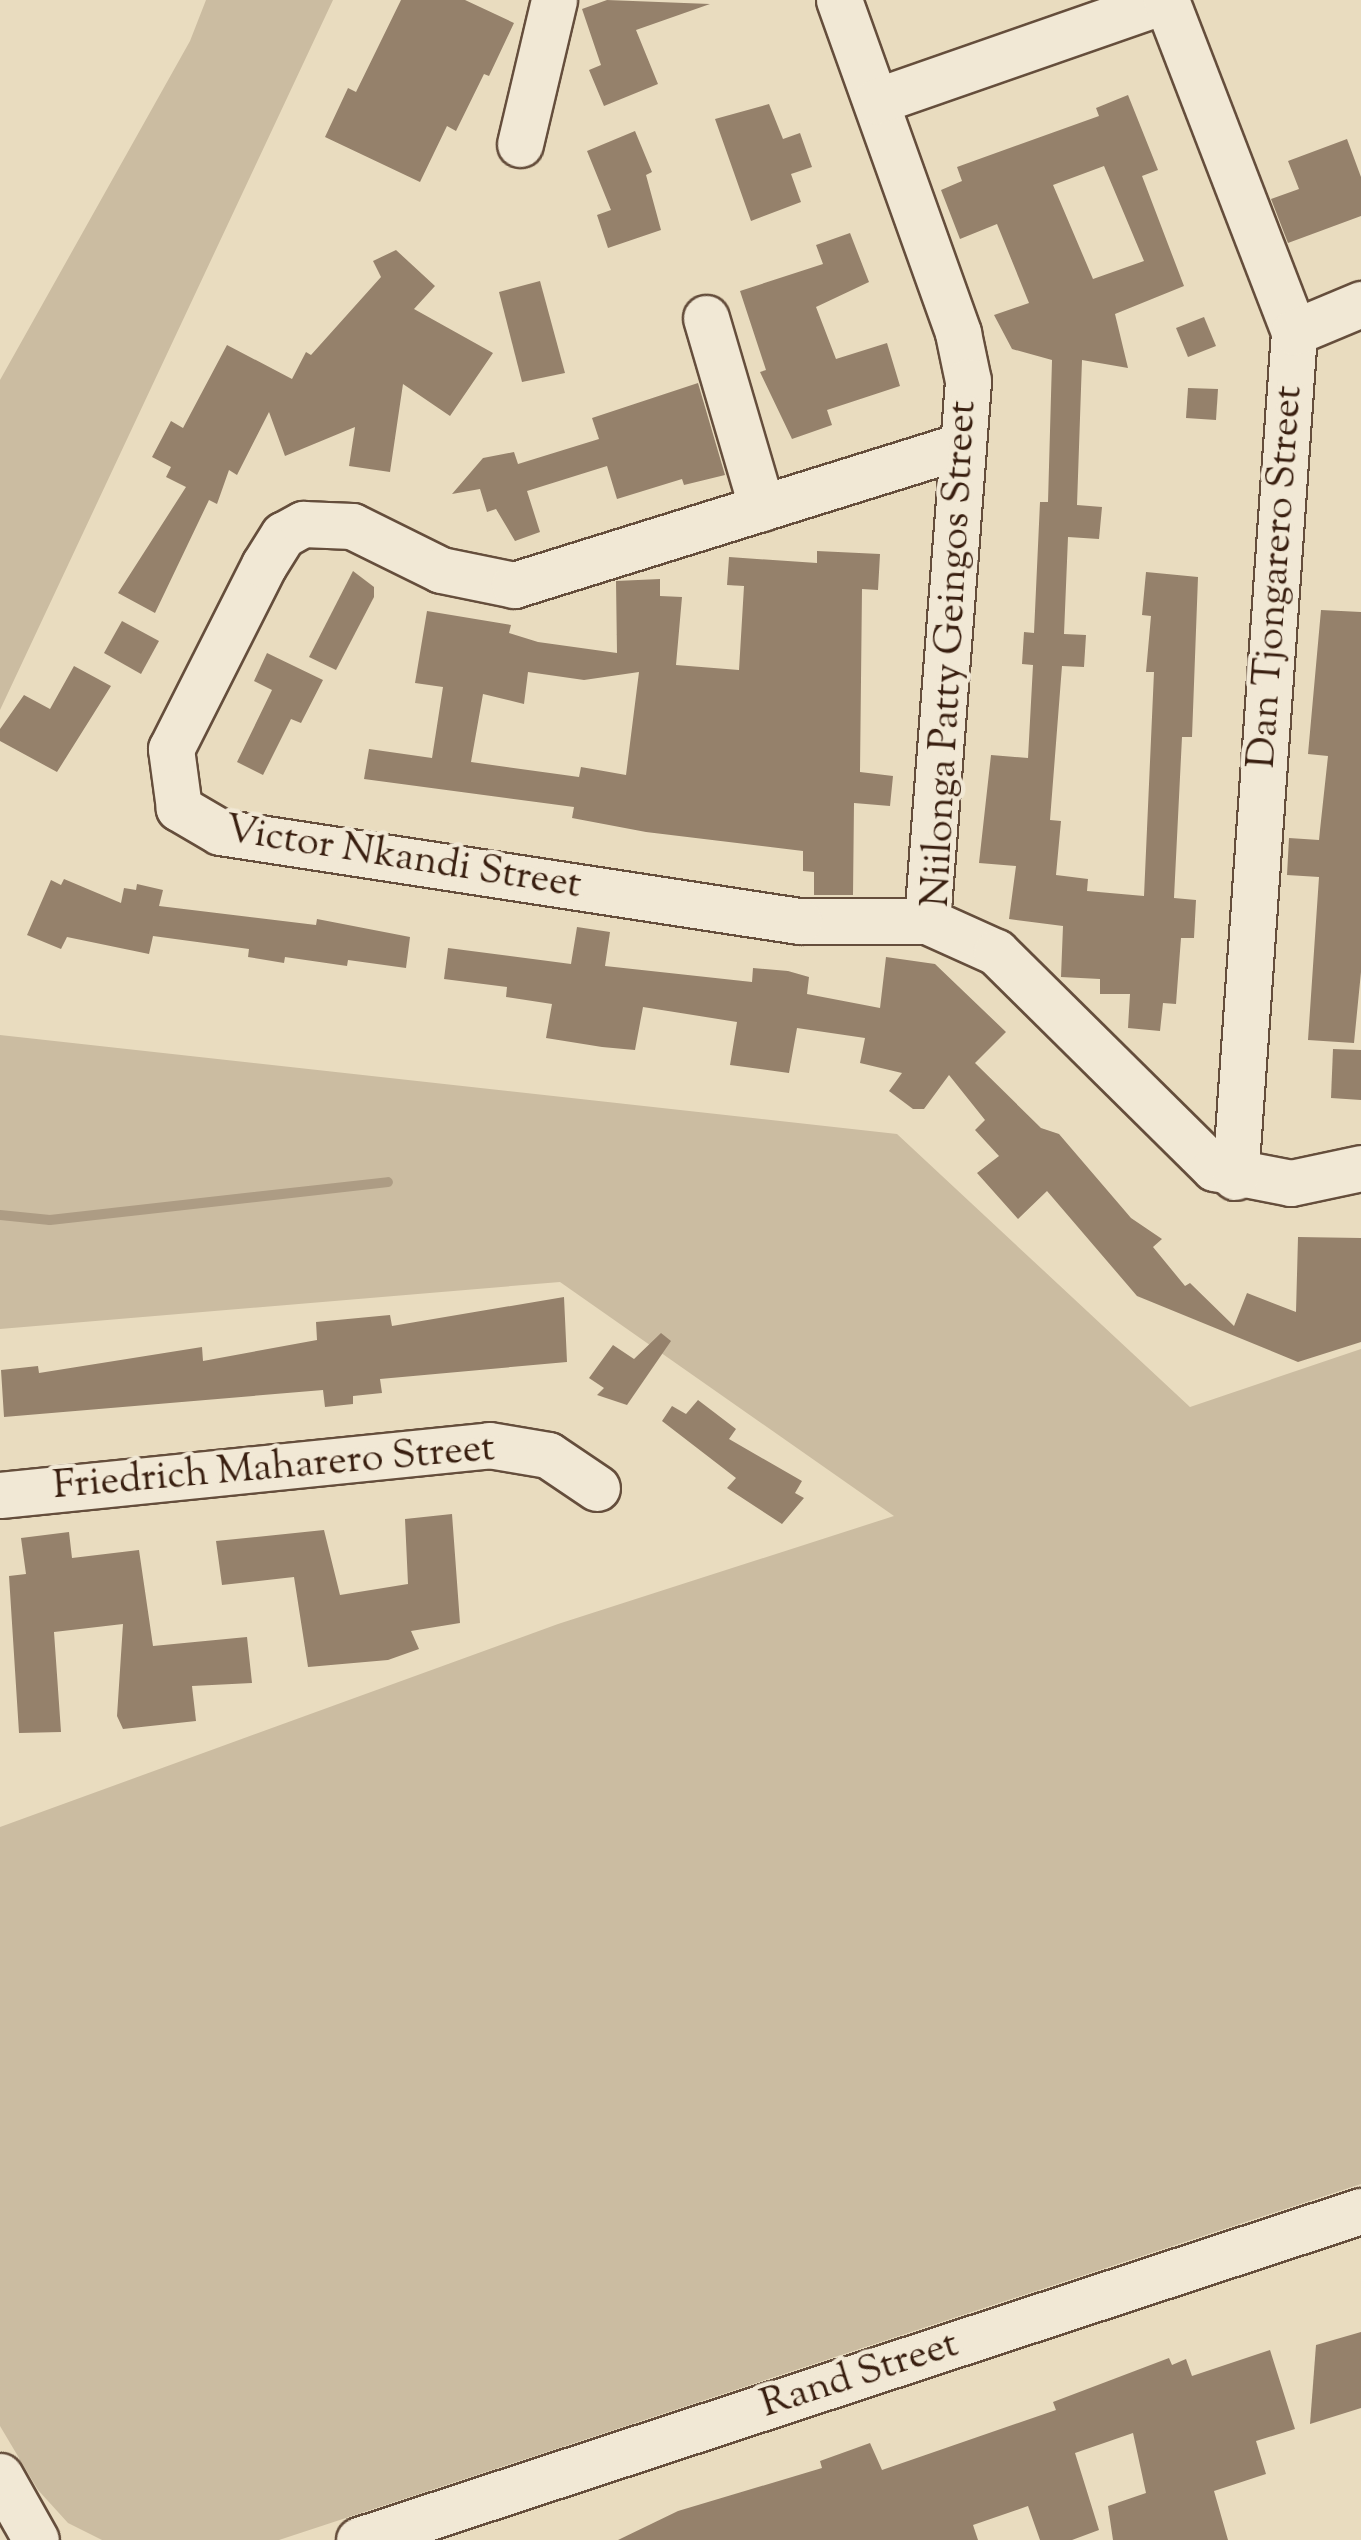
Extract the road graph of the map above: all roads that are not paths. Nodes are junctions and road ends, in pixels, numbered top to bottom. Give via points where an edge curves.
1 (554, 0) edge
2 (839, 0) edge
3 (1166, 0) edge
4 (876, 100) junction
5 (520, 144) dead end
6 (1361, 304) edge
7 (706, 318) dead end
8 (1294, 332) junction
9 (961, 446) junction
10 (762, 508) junction
11 (927, 921) junction
12 (1361, 1168) edge
13 (1235, 1177) junction
14 (597, 1488) dead end
15 (0, 1495) edge
16 (1361, 2211) edge
17 (18, 2507) edge
18 (58, 2540) edge
19 (360, 2540) edge

1 - 5 street
2 - 4 street, Niilonga Patty Geingos Street
3 - 4 street
3 - 8 street, Dan Tjongarero Street
4 - 9 street, Niilonga Patty Geingos Street via 958,333 968,382
6 - 8 street
7 - 10 street
8 - 13 street, Dan Tjongarero Street
9 - 10 street, Victor Nkandi Street
9 - 11 street, Niilonga Patty Geingos Street
10 - 11 street, Victor Nkandi Street via 514,585 440,570 352,526 303,524 283,535 264,565 172,749 179,808 220,832 799,921
11 - 13 street, Niilonga Patty Geingos Street via 996,952 1198,1157
12 - 13 street, Niilonga Patty Geingos Street via 1291,1183
14 - 15 street, Friedrich Maharero Street via 548,1454 489,1446
16 - 19 street, Rand Street
17 - 18 street

